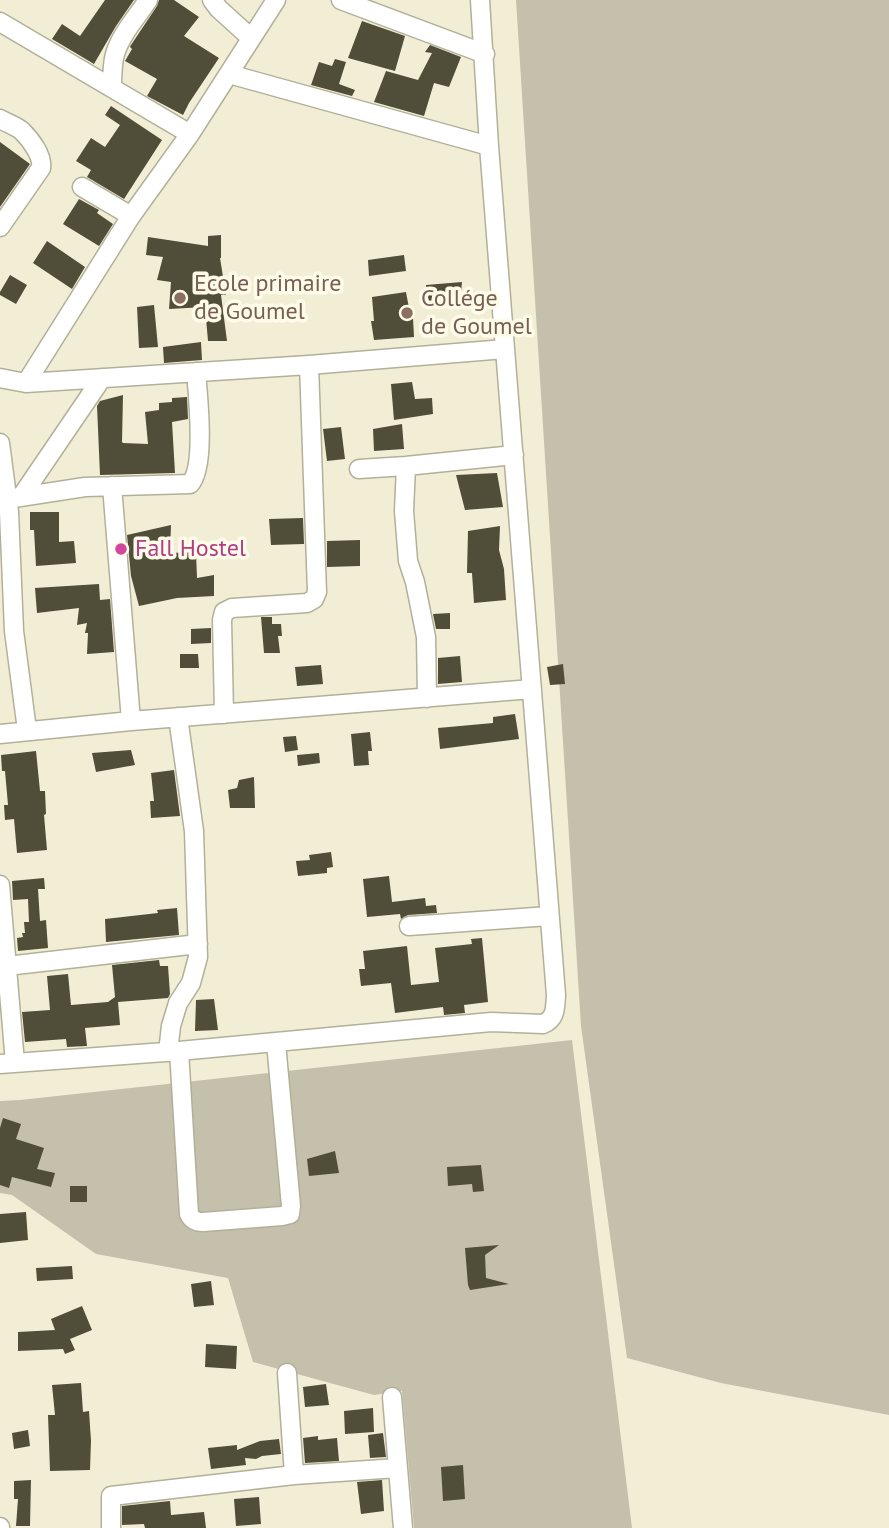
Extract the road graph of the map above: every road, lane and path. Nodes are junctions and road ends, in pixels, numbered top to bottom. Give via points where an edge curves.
1 (148, 0) edge
2 (212, 0) edge
3 (276, 0) edge
4 (341, 0) edge
5 (480, 0) edge
6 (0, 22) edge
7 (251, 38) junction
8 (485, 54) junction
9 (229, 74) junction
10 (112, 88) junction
11 (0, 119) edge
12 (190, 134) junction
13 (489, 146) junction
14 (82, 187) dead end
15 (131, 216) junction
16 (0, 227) edge
17 (506, 349) junction
18 (309, 365) junction
19 (196, 372) junction
20 (102, 378) junction
21 (0, 379) edge
22 (26, 383) junction
23 (0, 443) edge
24 (514, 455) junction
25 (406, 466) junction
26 (359, 469) dead end
27 (113, 486) junction
28 (9, 504) edge
29 (7, 627) edge
30 (532, 689) junction
31 (427, 698) junction
32 (224, 714) junction
33 (178, 717) junction
34 (131, 721) junction
35 (27, 730) junction
36 (0, 734) edge
37 (0, 885) edge
38 (549, 916) junction
39 (409, 926) dead end
40 (198, 944) junction
41 (7, 966) junction
42 (276, 1042) junction
43 (174, 1051) junction
44 (7, 1063) edge
45 (287, 1373) dead end
46 (393, 1397) dead end
47 (398, 1468) junction
48 (294, 1475) junction
49 (111, 1528) edge
50 (403, 1528) edge

1 - 10 street via 115,53
2 - 7 street
3 - 7 street
4 - 8 street
5 - 8 street
6 - 10 street
7 - 9 street
8 - 13 street
9 - 12 street
9 - 13 street
10 - 12 street
11 - 16 street via 21,131 42,161
12 - 15 street
13 - 17 street
14 - 15 street
15 - 22 street
17 - 18 street
17 - 24 street
18 - 19 street
18 - 32 street via 317,592 307,603 224,612
19 - 20 street
19 - 27 street via 200,432 194,480 190,484
20 - 22 street
20 - 28 street
21 - 22 street
23 - 28 street
24 - 25 street
24 - 30 street
25 - 26 street
25 - 31 street via 408,561 426,637
27 - 28 street via 85,487
27 - 34 street
28 - 29 street
29 - 35 street
30 - 31 street
30 - 38 street
31 - 32 street
32 - 33 street
33 - 34 street
33 - 40 street via 194,831
34 - 35 street
35 - 36 street
37 - 41 street
38 - 39 street
38 - 42 street via 556,995 550,1021 491,1022
40 - 41 street
40 - 43 street via 191,983 171,1026
41 - 44 street
42 - 43 street
42 - 43 street via 291,1206 290,1213 282,1216 198,1222 189,1214
43 - 44 street
45 - 48 street
46 - 47 street
47 - 48 street
47 - 50 street
48 - 49 street via 111,1496

